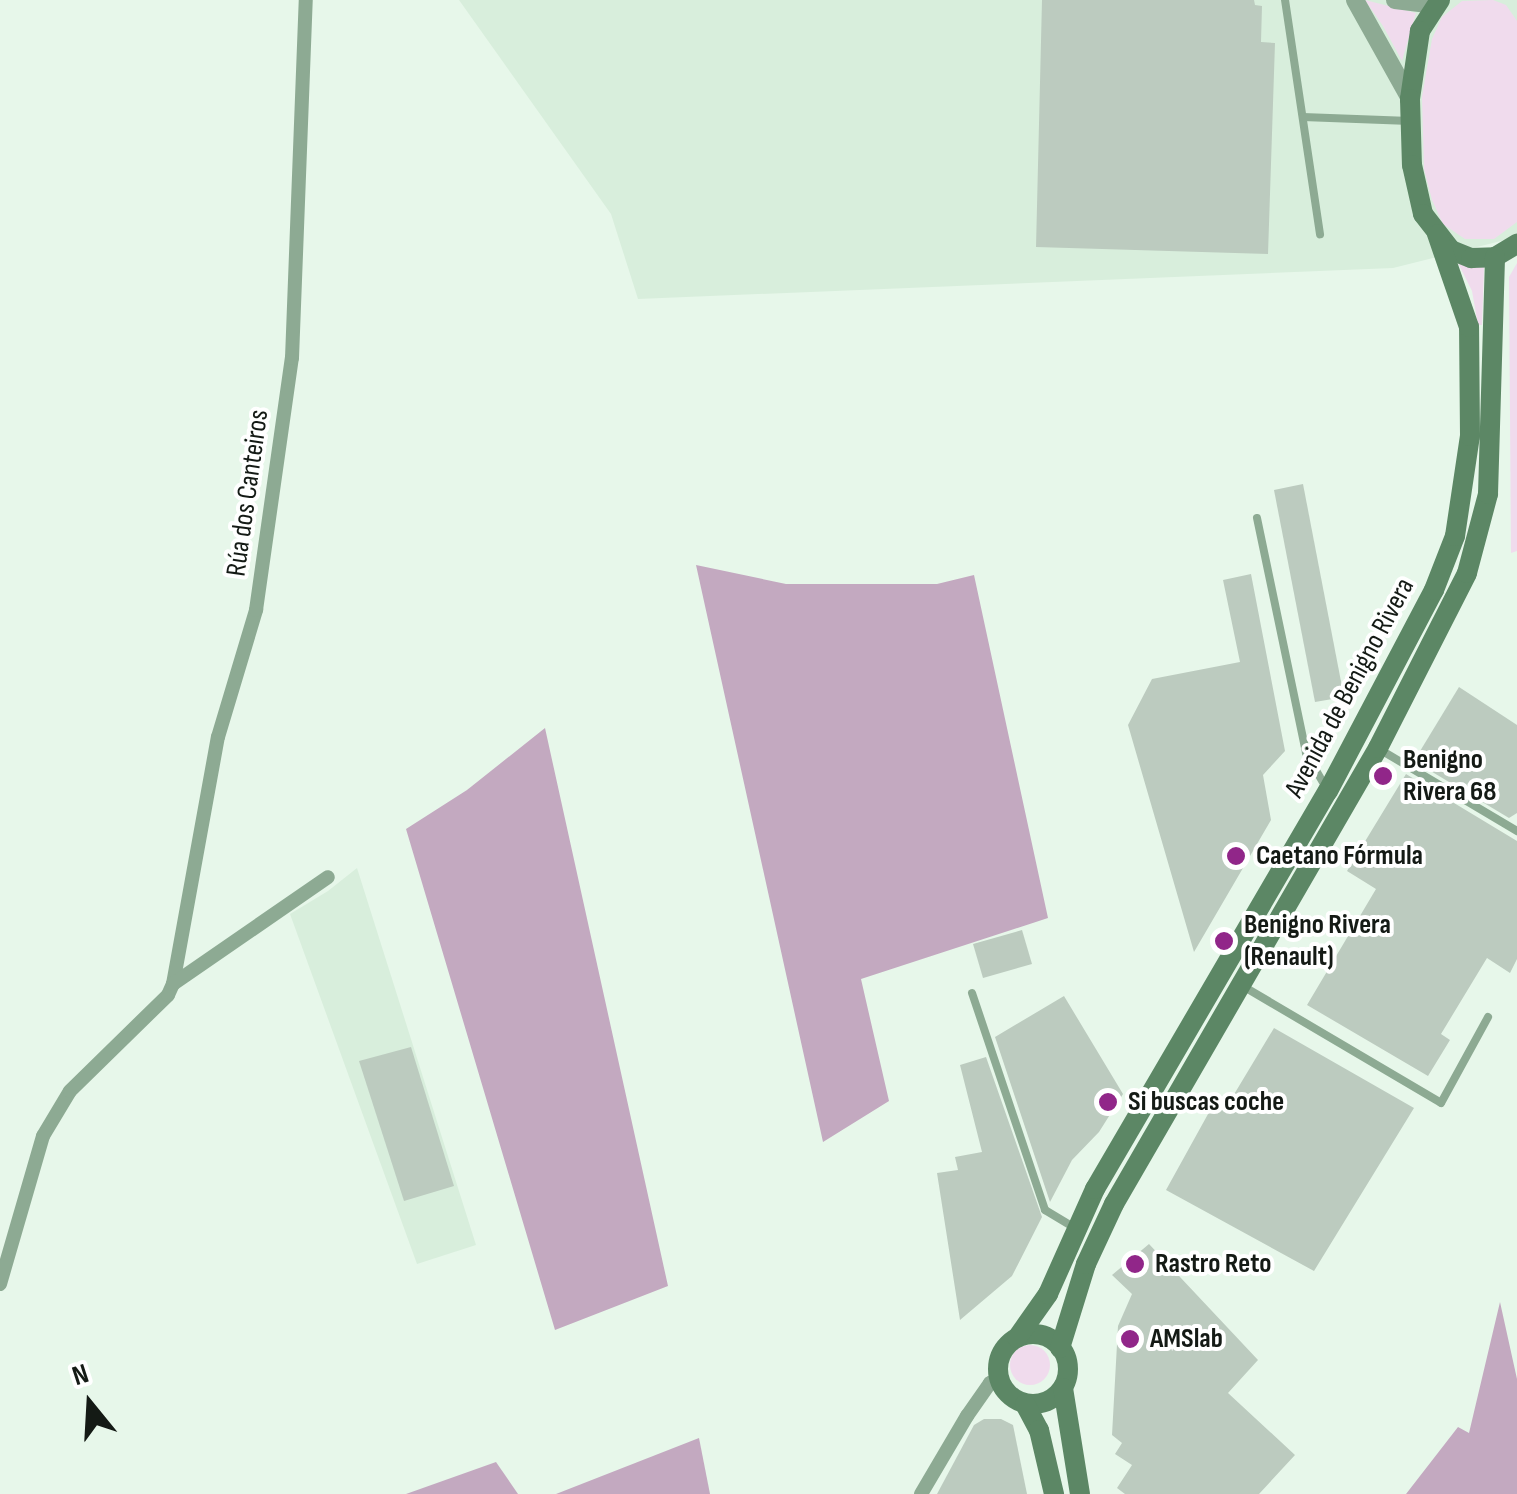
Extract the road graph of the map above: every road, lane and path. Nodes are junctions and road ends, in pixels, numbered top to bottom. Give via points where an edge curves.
1 (306, 0) edge
2 (1285, 0) edge
3 (1355, 0) edge
4 (1395, 0) edge
5 (1437, 2) edge
6 (1410, 99) junction
7 (1302, 118) junction
8 (1410, 121) junction
9 (1320, 234) dead end
10 (1437, 234) junction
11 (1510, 250) edge
12 (1257, 518) dead end
13 (1378, 748) junction
14 (1328, 791) junction
15 (1517, 830) edge
16 (328, 878) dead end
17 (172, 984) junction
18 (1241, 985) junction
19 (972, 993) dead end
20 (1488, 1016) dead end
21 (1077, 1230) junction
22 (0, 1284) edge
23 (1017, 1338) junction
24 (1060, 1348) junction
25 (999, 1379) junction
26 (1062, 1388) junction
27 (1024, 1404) junction
28 (1082, 1492) edge
29 (921, 1494) edge
30 (1054, 1494) edge

1 - 17 street, Rúa dos Canteiros via 292,358 256,610 218,738
2 - 7 lane
3 - 6 street
4 - 5 street
5 - 6 main road, Avenida de Benigno Rivera via 1420,30
6 - 8 main road, Avenida de Benigno Rivera
7 - 8 lane
7 - 9 lane
8 - 10 main road, Avenida de Benigno Rivera via 1423,214
10 - 11 main road via 1470,258
10 - 14 main road, Avenida de Benigno Rivera via 1469,328 1470,436 1462,506 1434,590
11 - 13 main road, Avenida de Benigno Rivera via 1488,494 1467,574
12 - 14 lane via 1306,752
13 - 15 lane
13 - 18 main road, Avenida de Benigno Rivera
14 - 21 main road, Avenida de Benigno Rivera
16 - 17 street
17 - 22 street via 70,1091 52,1121 26,1183
18 - 20 lane via 1441,1102
18 - 24 main road, Avenida de Benigno Rivera via 1114,1204 1086,1264
19 - 21 lane via 1046,1210
21 - 23 main road, Avenida de Benigno Rivera via 1048,1294
23 - 24 main road via 1045,1336
23 - 25 main road via 1001,1356
24 - 26 main road via 1068,1368
25 - 27 main road
25 - 29 street via 967,1416
26 - 27 main road via 1046,1402
26 - 28 main road
27 - 30 main road via 1039,1430

